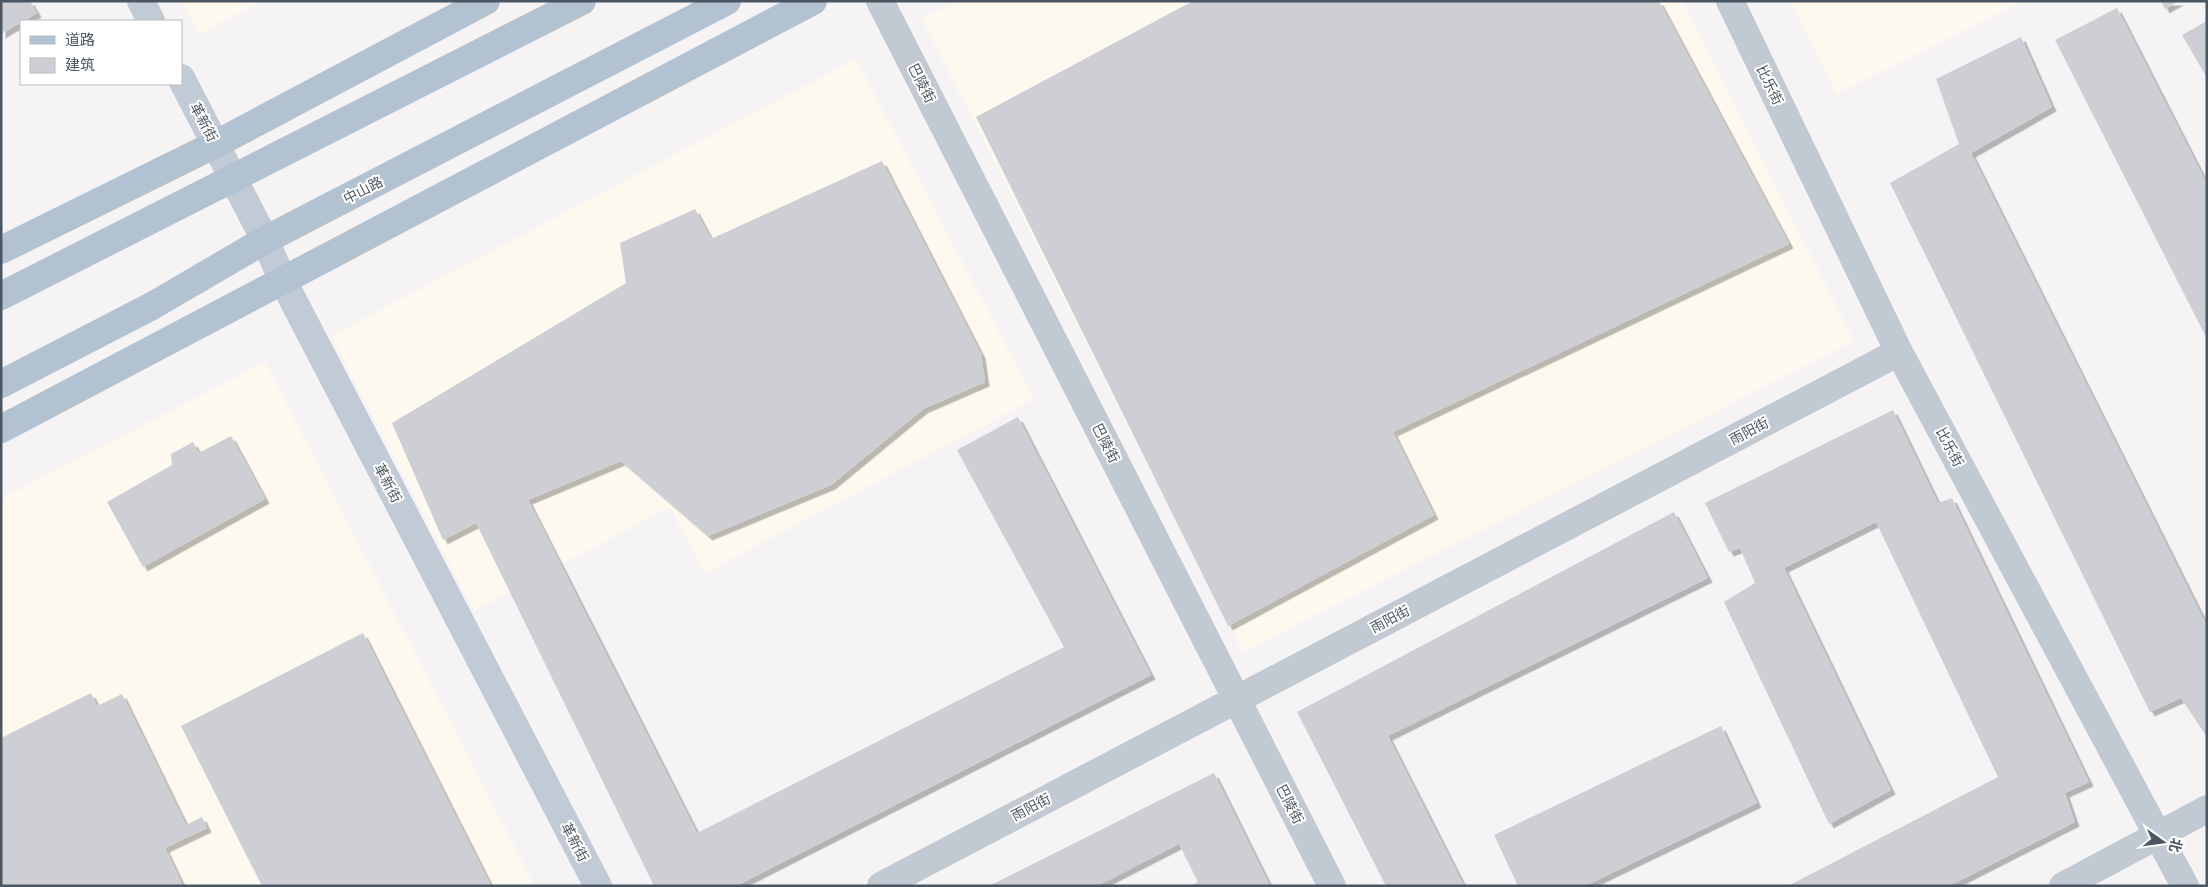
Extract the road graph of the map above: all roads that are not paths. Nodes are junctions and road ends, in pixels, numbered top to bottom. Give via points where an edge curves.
1 (141, 1) edge
2 (486, 1) edge
3 (582, 1) edge
4 (727, 1) edge
5 (813, 1) edge
6 (880, 1) edge
7 (1730, 1) edge
8 (150, 20) edge
9 (182, 80) edge
10 (216, 144) junction
11 (233, 178) junction
12 (265, 240) junction
13 (1, 250) edge
14 (283, 281) junction
15 (1, 296) edge
16 (1899, 352) junction
17 (1, 384) edge
18 (1, 429) edge
19 (1237, 699) junction
20 (2207, 809) edge
21 (2157, 834) junction
22 (598, 886) edge
23 (881, 886) edge
24 (1332, 886) edge
25 (2063, 886) edge
26 (2185, 886) edge

1 - 8 main road
2 - 10 main road
3 - 11 main road
4 - 12 main road, 中山路
5 - 14 main road
6 - 19 street, 巴陵街
7 - 16 street, 比乐街
9 - 10 main road, 革新街
10 - 11 main road, 革新街
10 - 13 main road
11 - 12 main road, 革新街
11 - 15 main road
12 - 14 main road, 革新街
12 - 17 main road, 中山路 via 152,306
14 - 18 main road
14 - 22 main road, 革新街
16 - 19 street, 雨阳街
16 - 21 street, 比乐街
19 - 23 street, 雨阳街
19 - 24 street, 巴陵街
20 - 21 street
21 - 25 street
21 - 26 street, 比乐街

